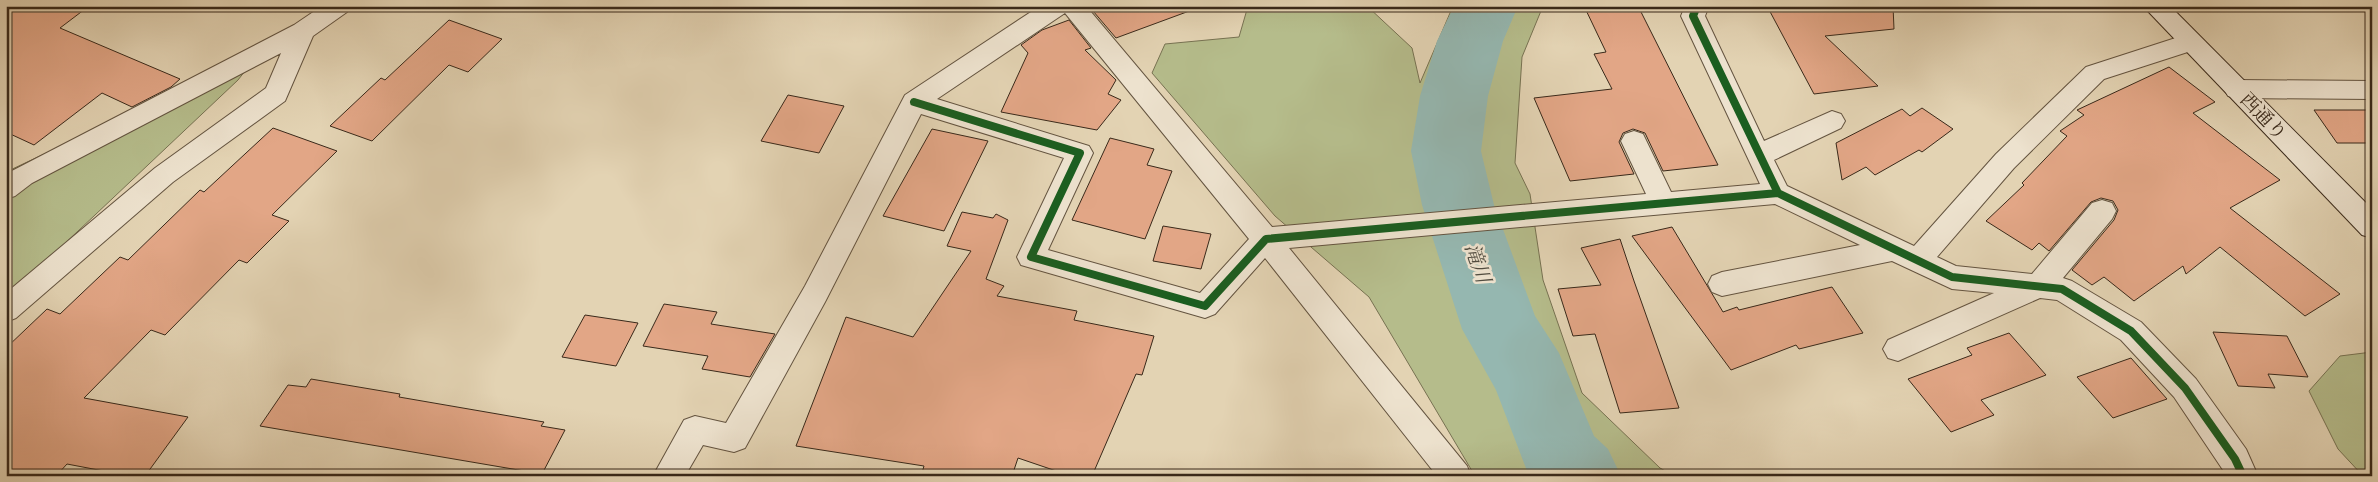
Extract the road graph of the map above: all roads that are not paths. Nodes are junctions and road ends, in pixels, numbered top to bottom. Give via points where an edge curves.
1 (339, 6) edge
2 (1058, 6) edge
3 (1072, 6) edge
4 (1697, 6) edge
5 (2154, 6) edge
6 (303, 31) junction
7 (2188, 43) junction
8 (2237, 89) junction
9 (2372, 90) edge
10 (914, 102) junction
11 (1832, 121) dead end
12 (1634, 140) dead end
13 (1758, 156) junction
14 (6, 190) edge
15 (1778, 193) junction
16 (1663, 203) junction
17 (2102, 211) dead end
18 (2372, 227) edge
19 (1266, 238) junction
20 (1907, 255) junction
21 (1722, 284) dead end
22 (2039, 286) junction
23 (6, 310) edge
24 (1898, 349) dead end
25 (668, 476) edge
26 (1456, 476) edge
27 (2243, 476) edge

1 - 6 street
2 - 10 street
3 - 19 street
4 - 13 street via 1693,16
5 - 7 street, 西通り
6 - 14 street via 23,176
6 - 23 street via 276,94 164,175
7 - 8 street, 西通り
7 - 20 street via 2095,73
8 - 9 street
8 - 18 street, 西通り
10 - 19 street via 1080,153 1031,258 1205,306
10 - 25 street via 815,294 734,438 695,430
11 - 13 street
12 - 16 street
13 - 15 street
15 - 16 street
15 - 20 street
16 - 19 street
17 - 22 street
19 - 26 street
20 - 21 street
20 - 22 street via 1952,277
22 - 24 street
22 - 27 street via 2062,289 2131,331 2185,388 2235,459

